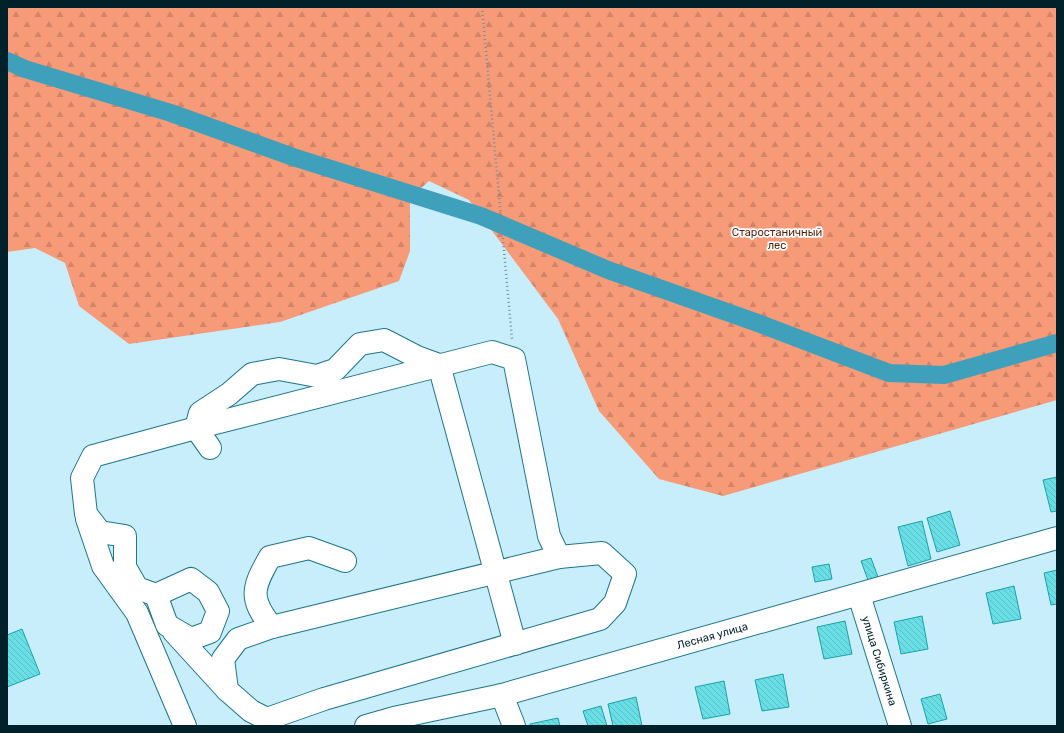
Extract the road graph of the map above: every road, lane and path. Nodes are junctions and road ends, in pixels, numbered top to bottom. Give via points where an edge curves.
1 (482, 7) edge
2 (514, 359) junction
3 (438, 365) junction
4 (196, 428) junction
5 (210, 448) dead end
6 (86, 514) junction
7 (1057, 538) edge
8 (560, 557) junction
9 (344, 561) dead end
10 (496, 573) junction
11 (156, 595) junction
12 (859, 595) junction
13 (167, 625) junction
14 (272, 627) junction
15 (515, 644) junction
16 (227, 690) junction
17 (502, 695) junction
18 (262, 722) edge
19 (185, 726) edge
20 (366, 726) edge
21 (514, 726) edge
22 (900, 726) edge

1 - 2 path
2 - 3 street via 492,352
2 - 8 street via 549,536
3 - 4 street
3 - 4 street via 384,340 360,344 335,370 317,376 279,369 252,374 229,394 200,413
3 - 10 street
4 - 5 street
4 - 6 street via 93,456 82,478
6 - 11 street via 100,532 125,536 125,567 137,588
6 - 19 street via 103,566 137,612
7 - 12 street, Лесная улица
8 - 10 street
8 - 15 street via 602,553 625,574 615,603 600,619
9 - 14 street via 309,548 270,557 258,579 255,596 262,614
10 - 14 street
10 - 15 street
11 - 13 street
11 - 13 street via 191,579 208,592 218,611 210,632 191,639
12 - 17 street, Лесная улица
12 - 22 street, улица Сибиркина
13 - 16 street
14 - 16 street via 238,640 222,659
15 - 18 street via 324,699
16 - 18 street
17 - 20 street, Лесная улица
17 - 21 street

